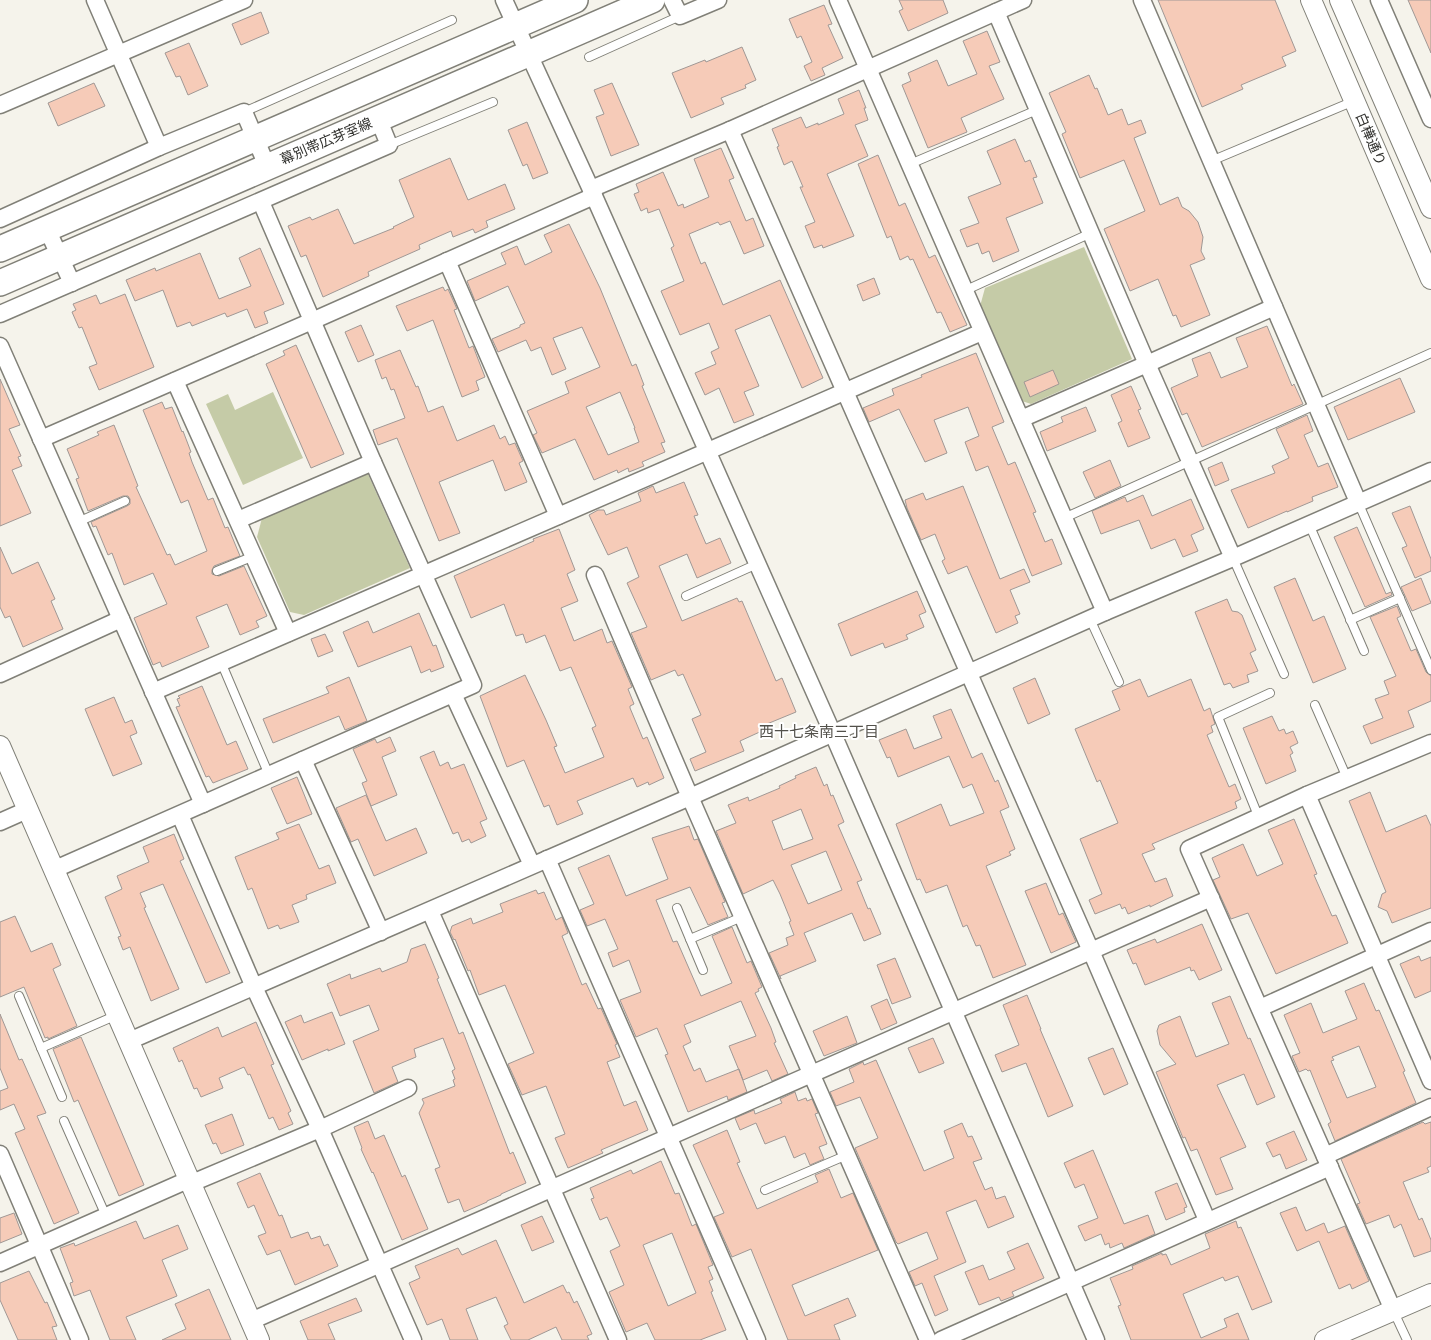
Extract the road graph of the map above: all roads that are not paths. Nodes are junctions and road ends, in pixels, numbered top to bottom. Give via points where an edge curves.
1 (95, 0) edge
2 (244, 0) edge
3 (504, 0) edge
4 (575, 0) edge
5 (652, 0) edge
6 (672, 0) edge
7 (718, 0) edge
8 (838, 0) edge
9 (1023, 0) edge
10 (1142, 0) edge
11 (1311, 0) edge
12 (1340, 0) edge
13 (1379, 0) edge
14 (996, 12) junction
15 (680, 16) junction
16 (452, 20) dead end
17 (516, 26) junction
18 (118, 54) junction
19 (529, 54) junction
20 (590, 57) dead end
21 (869, 68) junction
22 (1426, 94) edge
23 (1354, 101) junction
24 (493, 102) dead end
25 (0, 105) edge
26 (1037, 110) junction
27 (244, 112) junction
28 (378, 118) junction
29 (1431, 119) edge
30 (730, 130) junction
31 (255, 138) junction
32 (389, 145) junction
33 (159, 147) junction
34 (1211, 161) junction
35 (910, 164) junction
36 (267, 166) junction
37 (592, 193) junction
38 (1430, 200) edge
39 (261, 202) junction
40 (0, 219) edge
41 (47, 229) junction
42 (1091, 234) junction
43 (0, 249) edge
44 (60, 256) junction
45 (448, 261) junction
46 (1431, 279) edge
47 (0, 283) edge
48 (72, 283) junction
49 (964, 291) junction
50 (1274, 307) junction
51 (0, 314) edge
52 (312, 321) junction
53 (982, 332) junction
54 (0, 346) edge
55 (1431, 353) edge
56 (1147, 364) junction
57 (175, 381) junction
58 (846, 391) junction
59 (1316, 405) junction
60 (1021, 419) junction
61 (40, 439) junction
62 (707, 452) junction
63 (373, 462) junction
64 (1190, 462) junction
65 (1431, 471) edge
66 (125, 501) dead end
67 (1358, 502) junction
68 (558, 516) junction
69 (1064, 518) junction
70 (238, 520) junction
71 (78, 522) junction
72 (1309, 524) junction
73 (254, 556) junction
74 (1233, 558) junction
75 (757, 564) junction
76 (217, 572) dead end
77 (424, 574) junction
78 (595, 575) dead end
79 (686, 596) dead end
80 (1400, 598) junction
81 (1105, 612) junction
82 (1090, 619) junction
83 (121, 620) junction
84 (1350, 620) junction
85 (288, 633) junction
86 (1364, 651) dead end
87 (221, 662) junction
88 (1431, 670) edge
89 (0, 674) edge
90 (970, 674) junction
91 (1284, 674) dead end
92 (1119, 682) dead end
93 (153, 692) junction
94 (1270, 693) dead end
95 (453, 694) junction
96 (1315, 705) dead end
97 (833, 734) junction
98 (1431, 743) edge
99 (0, 746) edge
100 (303, 760) junction
101 (269, 775) junction
102 (1347, 778) junction
103 (1308, 795) junction
104 (690, 798) junction
105 (203, 804) junction
106 (27, 810) junction
107 (180, 815) junction
108 (1259, 818) junction
109 (0, 822) edge
110 (539, 862) junction
111 (53, 870) junction
112 (1211, 898) junction
113 (677, 908) dead end
114 (430, 910) junction
115 (742, 917) junction
116 (1431, 931) edge
117 (381, 932) junction
118 (690, 939) junction
119 (1091, 951) junction
120 (1377, 956) junction
121 (703, 970) dead end
122 (254, 986) junction
123 (19, 996) dead end
124 (1260, 1008) junction
125 (953, 1012) junction
126 (118, 1015) junction
127 (129, 1040) junction
128 (41, 1048) junction
129 (811, 1074) junction
130 (1431, 1081) edge
131 (408, 1088) dead end
132 (62, 1097) dead end
133 (1431, 1107) edge
134 (64, 1121) dead end
135 (320, 1129) junction
136 (668, 1137) junction
137 (0, 1154) edge
138 (847, 1155) junction
139 (1328, 1161) junction
140 (191, 1181) junction
141 (551, 1188) junction
142 (765, 1190) dead end
143 (106, 1216) junction
144 (1207, 1220) junction
145 (39, 1246) junction
146 (0, 1263) edge
147 (380, 1264) junction
148 (1070, 1282) junction
149 (1431, 1294) edge
150 (1393, 1310) junction
151 (251, 1321) junction
152 (80, 1340) edge
153 (259, 1340) edge
154 (413, 1340) edge
155 (618, 1340) edge
156 (757, 1340) edge
157 (928, 1340) edge
158 (941, 1340) edge
159 (1096, 1340) edge
160 (1325, 1340) edge
161 (1407, 1340) edge

1 - 18 street
2 - 18 street
3 - 17 street
4 - 17 main road
5 - 19 main road, 幕別帯広芽室線
6 - 15 street
7 - 15 street
8 - 21 street
9 - 14 street
10 - 34 street
11 - 23 street, 白樺通り
12 - 38 street, 白樺通り
13 - 22 street
14 - 21 street
14 - 26 street
15 - 20 lane
16 - 27 lane
17 - 19 street
17 - 31 main road
18 - 25 street
18 - 33 street
19 - 28 main road, 幕別帯広芽室線
19 - 37 street
21 - 30 street
21 - 35 street
22 - 29 street
23 - 34 lane
23 - 46 street, 白樺通り
24 - 32 lane
26 - 35 lane
26 - 42 street
27 - 31 street
27 - 33 street
28 - 32 street
28 - 36 main road, 幕別帯広芽室線
30 - 37 street
30 - 58 street
31 - 36 street
31 - 41 main road
32 - 39 street
33 - 40 street
34 - 50 street
35 - 49 street
36 - 44 main road, 幕別帯広芽室線
37 - 45 street
37 - 62 street
39 - 48 street
39 - 52 street
41 - 43 main road
41 - 44 street
42 - 49 lane
42 - 56 street
44 - 47 main road, 幕別帯広芽室線
44 - 48 street
45 - 52 street
45 - 68 street
48 - 51 street
49 - 53 street
50 - 56 street
50 - 59 street
52 - 57 street
52 - 63 street
53 - 58 street
53 - 60 street
54 - 61 street
55 - 59 lane
56 - 60 street
56 - 64 street
57 - 61 street
57 - 70 street
58 - 62 street
58 - 90 street
59 - 64 lane
59 - 67 street
60 - 69 street
61 - 71 street
62 - 68 street
62 - 75 street
63 - 70 street
63 - 77 street
64 - 69 lane
64 - 74 street
65 - 67 street
66 - 71 lane
67 - 72 street
67 - 80 lane
68 - 77 street
69 - 81 street
70 - 73 street
71 - 83 street
72 - 74 street
72 - 84 lane
73 - 76 lane
73 - 85 street
74 - 81 street
74 - 91 lane
75 - 79 lane
75 - 97 street
77 - 85 street
77 - 95 street via 473,685
78 - 104 street
80 - 84 lane
80 - 88 lane
81 - 82 street
82 - 90 street
82 - 92 lane
83 - 89 street
83 - 93 street
84 - 86 lane
85 - 87 street
87 - 93 street
87 - 101 lane
90 - 97 street
90 - 119 street
93 - 105 street
94 - 108 lane via 1218,716
95 - 100 street
95 - 110 street
96 - 102 lane
97 - 104 street
97 - 125 street
98 - 102 street
99 - 106 street
100 - 101 street
100 - 117 street
101 - 105 street
102 - 103 street
103 - 108 street
103 - 120 street
104 - 110 street
104 - 115 street
105 - 107 street
106 - 109 street
106 - 111 street
107 - 111 street
107 - 122 street
108 - 112 street via 1189,849
110 - 114 street
110 - 136 street
111 - 126 street
112 - 119 street
112 - 124 street
113 - 118 lane
114 - 117 street
114 - 141 street
115 - 118 lane
115 - 129 street
116 - 120 street
117 - 122 street
118 - 121 lane
119 - 125 street
119 - 144 street
120 - 124 street
120 - 130 street
122 - 127 street
122 - 135 street
123 - 128 lane
124 - 139 street
125 - 129 street
125 - 148 street
126 - 127 street
126 - 128 lane
127 - 140 street
128 - 132 lane
129 - 136 street
129 - 138 street
131 - 135 street
133 - 139 street
134 - 143 lane
135 - 140 street
135 - 147 street
136 - 141 street
136 - 156 street
137 - 145 street
138 - 142 lane
138 - 157 street
139 - 144 street
139 - 150 street
140 - 143 street
140 - 151 street
141 - 147 street
141 - 155 street
143 - 145 street
144 - 148 street
145 - 146 street
145 - 152 street
147 - 151 street
147 - 154 street
148 - 158 street
148 - 159 street
149 - 150 street
150 - 160 street
150 - 161 lane
151 - 153 street

